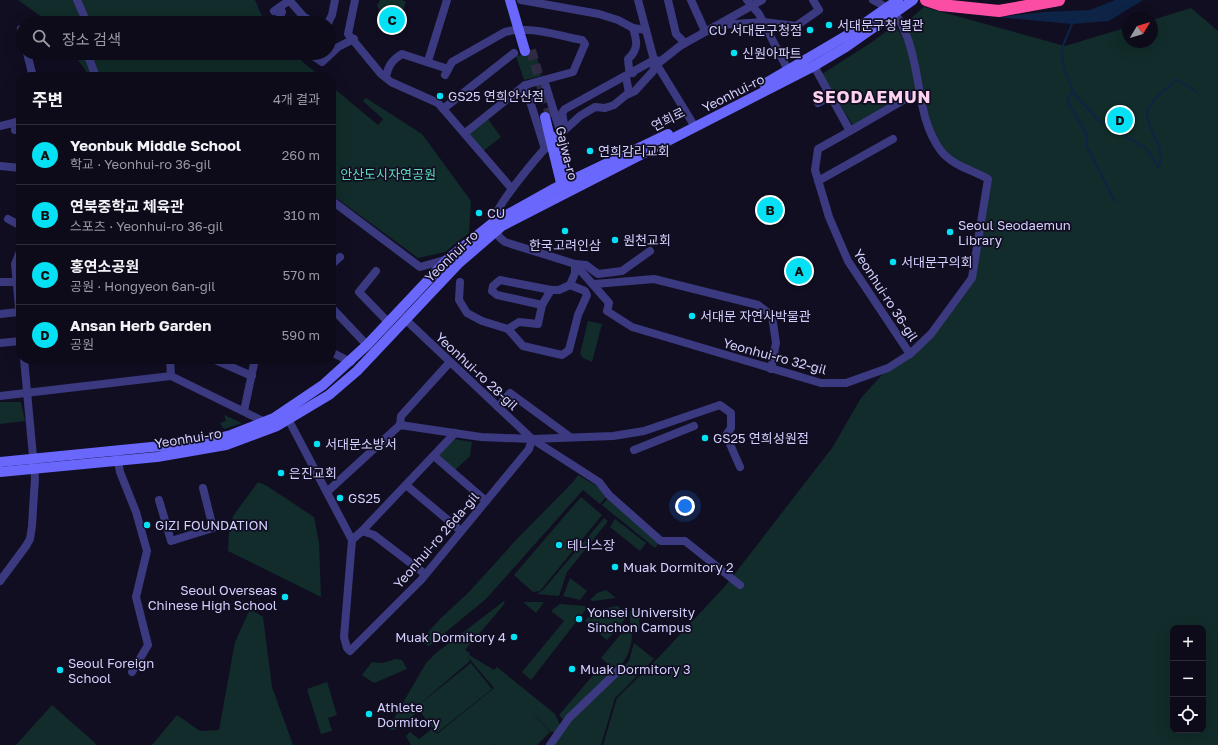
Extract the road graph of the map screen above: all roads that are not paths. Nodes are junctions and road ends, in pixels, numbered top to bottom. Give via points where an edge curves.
1 (77, 0) edge
2 (289, 0) edge
3 (335, 0) edge
4 (355, 0) edge
5 (447, 0) edge
6 (510, 0) edge
7 (516, 0) edge
8 (521, 0) edge
9 (638, 0) edge
10 (668, 0) edge
11 (691, 0) edge
12 (762, 0) edge
13 (813, 0) edge
14 (873, 0) edge
15 (912, 0) edge
16 (926, 0) edge
17 (1059, 0) edge
18 (750, 2) edge
19 (562, 4) edge
20 (894, 6) edge
21 (84, 16) edge
22 (280, 16) edge
23 (303, 16) edge
24 (332, 16) edge
25 (763, 22) junction
26 (717, 25) junction
27 (633, 28) junction
28 (522, 29) junction
29 (646, 30) junction
30 (705, 31) junction
31 (354, 39) junction
32 (685, 43) junction
33 (336, 46) edge
34 (528, 51) tunnel mouth
35 (514, 53) dead end
36 (29, 60) edge
37 (90, 60) edge
38 (654, 60) junction
39 (428, 61) junction
40 (814, 66) junction
41 (788, 70) junction
42 (32, 72) edge
43 (94, 72) edge
44 (629, 75) junction
45 (386, 77) junction
46 (544, 80) junction
47 (524, 85) junction
48 (919, 91) junction
49 (629, 93) junction
50 (831, 96) junction
51 (818, 102) dead end
52 (443, 108) junction
53 (548, 118) tunnel mouth
54 (692, 122) junction
55 (16, 124) edge
56 (0, 126) edge
57 (850, 131) junction
58 (465, 134) junction
59 (555, 139) junction
60 (893, 139) dead end
61 (0, 166) edge
62 (16, 168) edge
63 (818, 182) junction
64 (567, 188) junction
65 (512, 189) junction
66 (336, 204) edge
67 (8, 219) dead end
68 (16, 223) edge
69 (495, 227) junction
70 (650, 251) dead end
71 (340, 257) dead end
72 (448, 259) junction
73 (336, 261) edge
74 (16, 262) edge
75 (575, 264) junction
76 (376, 271) dead end
77 (0, 282) edge
78 (16, 282) joint
79 (460, 282) dead end
80 (595, 284) junction
81 (570, 285) junction
82 (551, 290) junction
83 (542, 305) junction
84 (16, 312) edge
85 (336, 312) edge
86 (0, 314) edge
87 (406, 320) junction
88 (389, 323) junction
89 (508, 329) junction
90 (16, 341) edge
91 (0, 343) edge
92 (367, 345) junction
93 (336, 354) edge
94 (910, 354) junction
95 (351, 362) junction
96 (450, 362) junction
97 (25, 364) edge
98 (170, 364) edge
99 (224, 364) edge
100 (254, 364) edge
101 (771, 369) junction
102 (171, 376) junction
103 (252, 376) junction
104 (28, 393) junction
105 (0, 396) edge
106 (498, 407) junction
107 (244, 411) junction
108 (286, 416) junction
109 (265, 422) junction
110 (400, 425) junction
111 (694, 426) dead end
112 (455, 433) junction
113 (570, 438) junction
114 (532, 439) junction
115 (634, 450) dead end
116 (117, 456) junction
117 (434, 456) junction
118 (34, 458) junction
119 (0, 462) edge
120 (740, 466) dead end
121 (34, 469) junction
122 (0, 472) edge
123 (406, 485) junction
124 (203, 488) dead end
125 (328, 491) junction
126 (159, 500) dead end
127 (486, 502) junction
128 (362, 531) junction
129 (461, 531) junction
130 (352, 540) junction
131 (426, 574) junction
132 (0, 581) edge
133 (740, 585) dead end
134 (620, 669) dead end
135 (132, 672) dead end
136 (550, 745) edge

1 - 21 street
2 - 22 street via 277,9 282,12
2 - 23 street
3 - 24 street
4 - 31 street via 348,34
5 - 39 street
6 - 28 main road
7 - 28 main road
8 - 19 street
9 - 29 street
10 - 32 street via 676,34
11 - 30 street
12 - 18 street
13 - 25 street via 819,10 796,26
14 - 20 street
15 - 20 main road, Yeonhui-ro
16 - 17 highway via 941,5 999,11
18 - 25 street
18 - 26 street
19 - 27 street via 618,20
20 - 40 main road, Yeonhui-ro via 846,47
20 - 41 main road, 연희로
20 - 48 street, Yeonhui-ro 32-gil via 911,48
25 - 26 street
25 - 41 street
26 - 30 street
27 - 29 street
27 - 44 street via 637,44 635,53 628,59
28 - 34 main road
28 - 39 street via 505,32 452,62 447,72
28 - 46 street via 582,40 585,44 573,72
29 - 38 street
30 - 32 street
31 - 33 street
31 - 45 street
32 - 38 street via 661,60
35 - 52 street
36 - 42 street
37 - 43 street
38 - 44 street
38 - 49 street via 654,70 635,91
38 - 54 street
39 - 45 street via 402,54 388,66
40 - 50 street
40 - 64 main road, Yeonhui-ro
41 - 54 main road, 연희로
44 - 49 street
44 - 59 street via 565,109
45 - 52 street via 391,82 438,103
46 - 47 street
46 - 59 street
47 - 58 street
47 - 59 street
48 - 57 street
48 - 94 street, Yeonhui-ro 32-gil via 925,120 942,152 952,161 988,179 988,188 972,278 931,334
49 - 59 street via 614,105 605,108 595,107 580,116
50 - 51 street
50 - 57 street
52 - 58 street
53 - 59 main road, Gajwa-ro
54 - 64 main road, 연희로
55 - 56 street
57 - 63 street, Yeonhui-ro 36-gil via 818,149 815,170
58 - 65 street
59 - 64 main road, Gajwa-ro
59 - 65 street
60 - 63 street
61 - 62 street
63 - 94 street, Yeonhui-ro 36-gil via 829,217 848,261
64 - 69 main road, Yeonhui-ro
65 - 69 street via 495,214
66 - 72 street via 420,267
67 - 68 street
69 - 72 main road, Yeonhui-ro
69 - 75 street, Yeonhui-ro 32-gil via 498,238 505,242
69 - 87 main road, Yeonhui-ro
70 - 75 street via 622,271 598,274 586,265
71 - 73 street
72 - 88 main road, Yeonhui-ro
74 - 78 street
75 - 80 street, Yeonhui-ro 32-gil
75 - 81 street via 575,273
76 - 88 street via 359,292
77 - 78 street
79 - 89 street via 459,300 467,313
80 - 101 street, Yeonhui-ro 32-gil via 609,302 608,311 632,327
80 - 101 street via 654,279 758,305 772,316 776,343
81 - 82 street via 559,290
81 - 89 street via 585,291 587,295 566,353 562,355 523,346
82 - 83 street
82 - 83 street via 506,280 496,282 493,286 492,291 497,295
83 - 89 street via 538,324 519,322
84 - 86 street
85 - 92 street
87 - 96 street, Yeonhui-ro 28-gil
87 - 108 main road, Yeonhui-ro via 330,395
88 - 92 main road, Yeonhui-ro
90 - 91 street
92 - 95 main road, Yeonhui-ro
93 - 95 street
94 - 101 street, Yeonhui-ro 32-gil via 888,368 846,383 821,383
95 - 108 main road, Yeonhui-ro
96 - 106 street, Yeonhui-ro 28-gil
96 - 110 street via 401,416
97 - 104 street
98 - 102 street
99 - 103 street
100 - 103 street
102 - 104 street
102 - 107 street
103 - 107 street
104 - 105 street
104 - 118 street
106 - 113 street via 510,394
106 - 114 street, Yeonhui-ro 28-gil
107 - 109 street
108 - 109 main road, Yeonhui-ro
108 - 116 main road, Yeonhui-ro via 258,434 226,445 156,457
108 - 125 street
109 - 116 main road, Yeonhui-ro via 231,435 202,442
110 - 112 street
110 - 125 street
111 - 115 street
112 - 114 street
112 - 117 street
113 - 114 street
113 - 120 street via 613,436 644,431 720,404 731,414 731,428 726,435
114 - 127 street, Yeonhui-ro 26da-gil via 529,449
114 - 133 street, Yeonhui-ro 28-gil via 599,482 609,495 661,541 685,541
116 - 118 main road, Yeonhui-ro
116 - 121 main road, Yeonhui-ro
116 - 135 street via 147,550 136,597 148,645
117 - 123 street
117 - 127 street
118 - 119 main road, Yeonhui-ro
118 - 121 street
121 - 122 main road, Yeonhui-ro
121 - 132 street via 30,539
123 - 128 street
123 - 129 street
124 - 126 street via 213,528 171,541
125 - 130 street
127 - 129 street, Yeonhui-ro 26da-gil
128 - 130 street
128 - 131 street via 374,535
129 - 131 street, Yeonhui-ro 26da-gil
130 - 131 street, Yeonhui-ro 26da-gil via 344,637 350,651
134 - 136 street via 569,718

